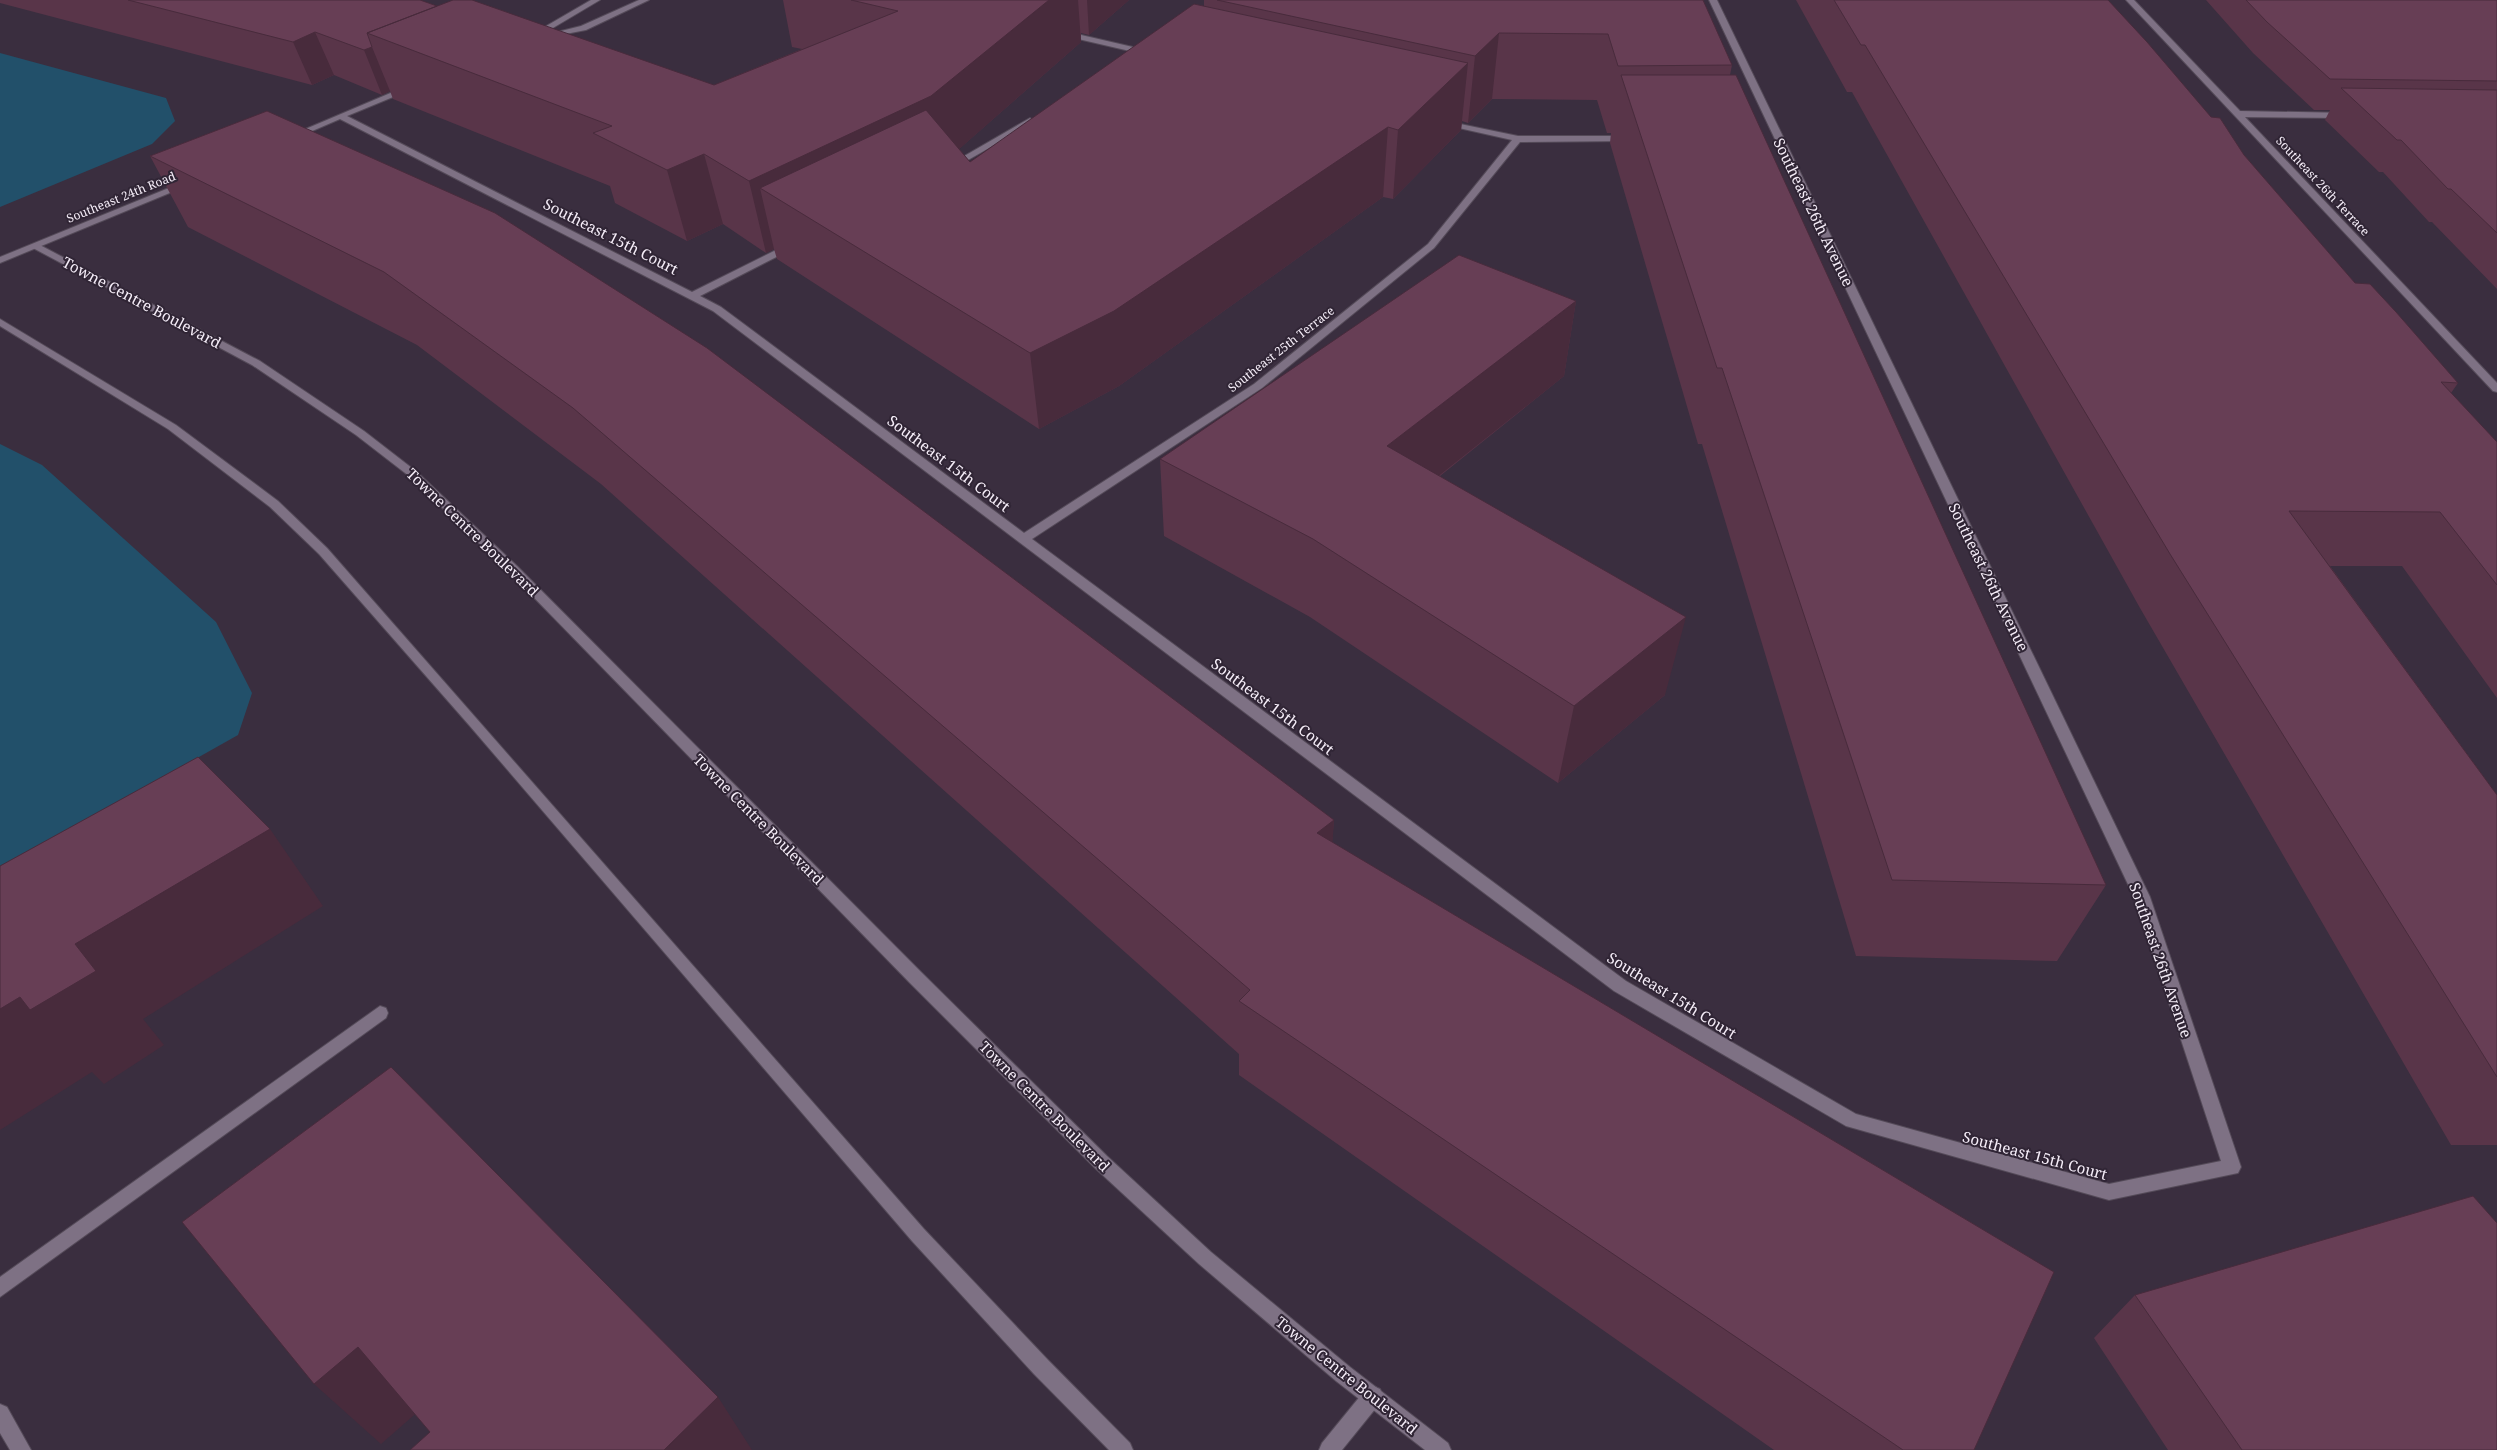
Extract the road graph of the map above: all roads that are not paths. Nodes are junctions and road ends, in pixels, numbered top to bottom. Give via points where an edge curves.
1 (596, 0) edge
2 (645, 0) edge
3 (1713, 0) edge
4 (2130, 0) edge
5 (1050, 30) edge
6 (1127, 62) edge
7 (420, 83) edge
8 (2239, 114) junction
9 (340, 116) junction
10 (2359, 116) edge
11 (1034, 118) edge
12 (1432, 119) edge
13 (1634, 138) edge
14 (288, 139) edge
15 (1518, 139) junction
16 (940, 171) edge
17 (192, 181) edge
18 (798, 242) edge
19 (36, 246) junction
20 (0, 260) edge
21 (693, 296) junction
22 (0, 323) edge
23 (2497, 389) edge
24 (1024, 539) junction
25 (380, 1013) dead end
26 (2232, 1167) joint
27 (0, 1288) edge
28 (1373, 1396) junction
29 (0, 1414) edge
30 (21, 1450) edge
31 (1124, 1450) edge
32 (1329, 1450) edge
33 (1441, 1450) edge

1 - 2 street via 527,40 583,28
3 - 26 street, Southeast 26th Avenue via 1774,137 2142,897
4 - 8 street, Southeast 26th Terrace
5 - 6 street via 1150,51
7 - 9 street
8 - 10 street
8 - 23 street, Southeast 26th Terrace
9 - 14 street
9 - 21 street, Southeast 15th Court
11 - 16 street
12 - 15 street
13 - 15 street
15 - 24 street, Southeast 25th Terrace via 1431,246 1258,386
17 - 19 street, Southeast 24th Road
18 - 21 street
19 - 20 street, Southeast 24th Road
19 - 28 street, Towne Centre Boulevard via 256,363 360,432 413,474 513,568 1101,1162 1205,1258
21 - 24 street, Southeast 15th Court via 717,309
22 - 31 street via 172,427 274,504 323,551 918,1235
24 - 26 street, Southeast 15th Court via 1620,986 1852,1121 2109,1192
25 - 27 street
28 - 32 street
28 - 33 street, Towne Centre Boulevard
29 - 30 street

